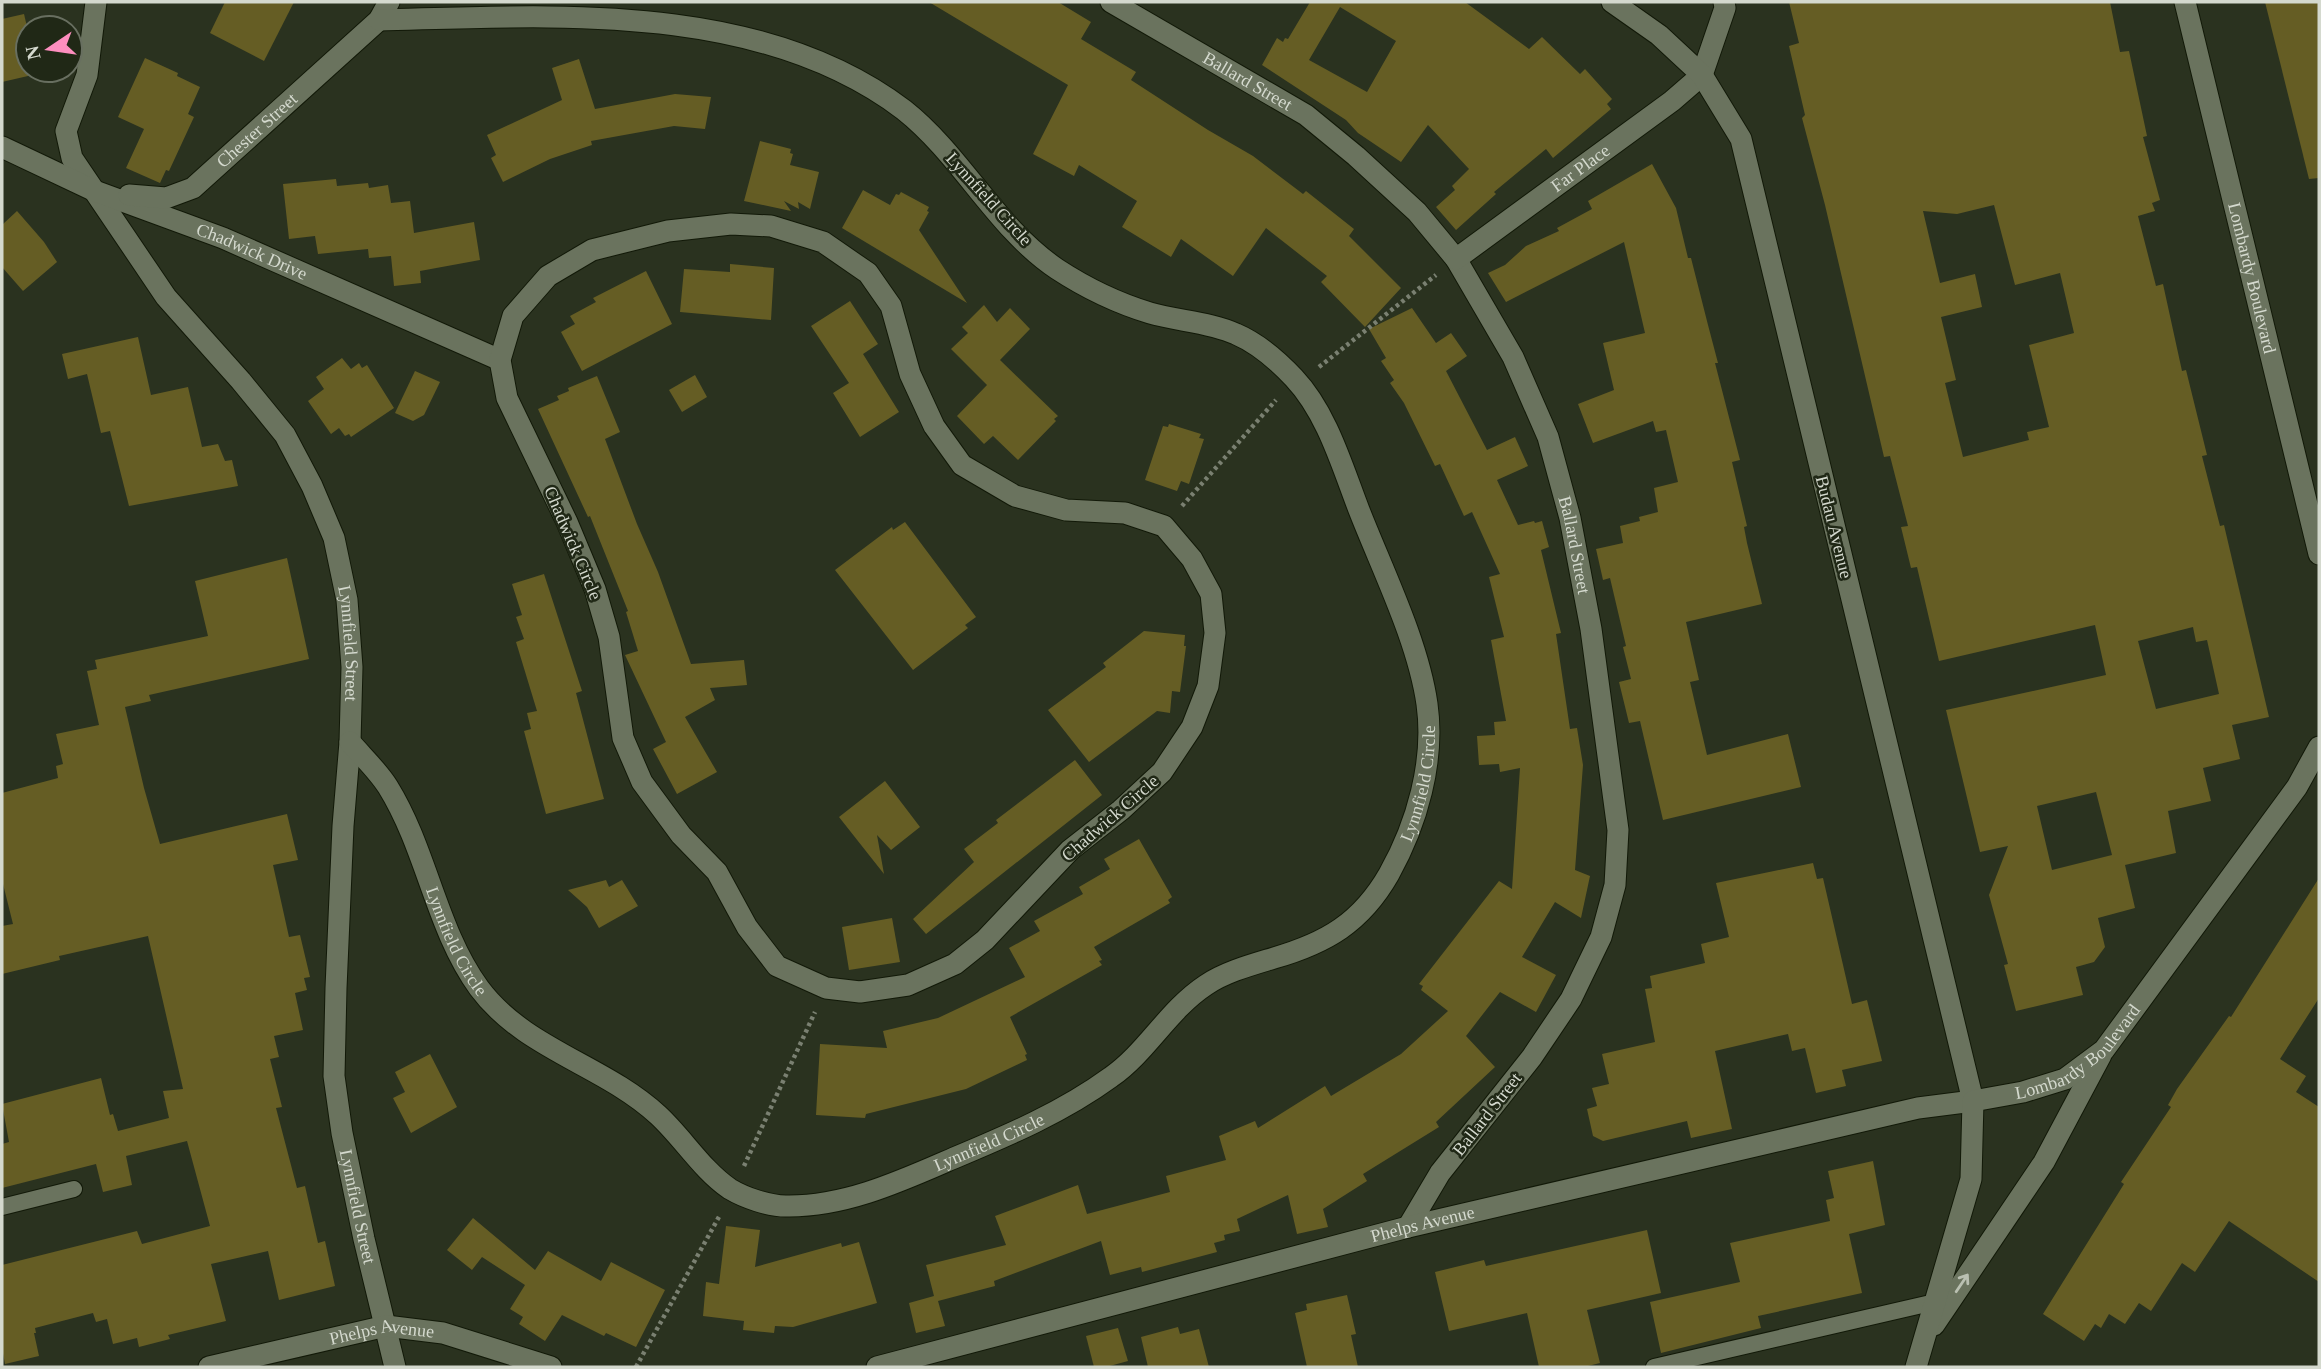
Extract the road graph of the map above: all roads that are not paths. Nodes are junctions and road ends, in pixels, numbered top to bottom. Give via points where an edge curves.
1 (96, 2) edge
2 (389, 2) edge
3 (1111, 2) edge
4 (1612, 2) edge
5 (1724, 2) edge
6 (2185, 2) edge
7 (379, 20) junction
8 (1702, 75) junction
9 (2, 147) edge
10 (95, 191) junction
11 (1456, 259) junction
12 (500, 360) junction
13 (2319, 554) edge
14 (350, 742) junction
15 (2319, 747) edge
16 (2104, 1050) junction
17 (1973, 1101) junction
18 (74, 1189) dead end
19 (2, 1207) edge
20 (1408, 1227) junction
21 (1934, 1301) junction
22 (386, 1326) junction
23 (1924, 1340) junction
24 (209, 1367) edge
25 (395, 1367) edge
26 (551, 1367) edge
27 (877, 1367) edge
28 (1654, 1367) edge
29 (1916, 1367) edge

1 - 10 street, Lynnfield Street via 87,75 66,131 72,158
2 - 7 street, Chester Street
3 - 11 street, Ballard Street via 1306,114 1417,212
4 - 8 street, Budau Avenue via 1659,35
5 - 8 street via 1726,8
6 - 13 street, Lombardy Boulevard
7 - 10 street, Chester Street via 192,188 166,198
7 - 14 street, Lynnfield Circle via 620,18 702,25 773,41 862,80 908,113 1016,233 1053,267 1108,299 1234,333 1268,354 1300,383 1327,428 1416,656 1428,708 1428,744 1412,826 1387,878 1362,910 1332,936 1211,981 1174,1010 1119,1073 1052,1115 884,1188 826,1203 777,1207 733,1191 656,1112 518,1028 482,992 457,952 422,858 387,785
8 - 11 street, Far Place
8 - 17 street, Budau Avenue via 1741,139
9 - 10 street, Chadwick Drive
10 - 12 street, Chadwick Drive via 223,238
10 - 14 street, Lynnfield Street via 166,297 285,435 312,486 334,538 347,600 352,667
11 - 20 street, Ballard Street via 1513,357 1548,437 1570,518 1591,629 1618,830 1615,885 1601,937 1571,999 1532,1057 1440,1173
12 - 12 street, Chadwick Circle via 507,398 596,589 609,637 623,738 642,782 681,835 717,872 747,927 776,965 826,988 860,992 908,985 955,964 985,940 1070,850 1162,772 1192,727 1208,686 1215,634 1211,594 1192,558 1164,526 1125,513 1066,510 1015,496 962,465 934,426 910,374 891,306 868,273 823,242 771,226 731,224 668,231 592,250 548,276 513,316
14 - 22 street, Lynnfield Street via 334,1076 363,1239
15 - 16 street, Lombardy Boulevard via 2297,787
16 - 17 street, Lombardy Boulevard via 2065,1079
23 -> 16 street via 2044,1162
17 - 20 street, Phelps Avenue via 1918,1108
17 - 21 street via 1971,1179
18 - 19 lane
20 - 27 street, Phelps Avenue
21 - 23 street
21 - 28 lane
22 - 24 street, Phelps Avenue
22 - 25 street, Lynnfield Street
22 - 26 street, Phelps Avenue via 443,1333
23 - 29 street

